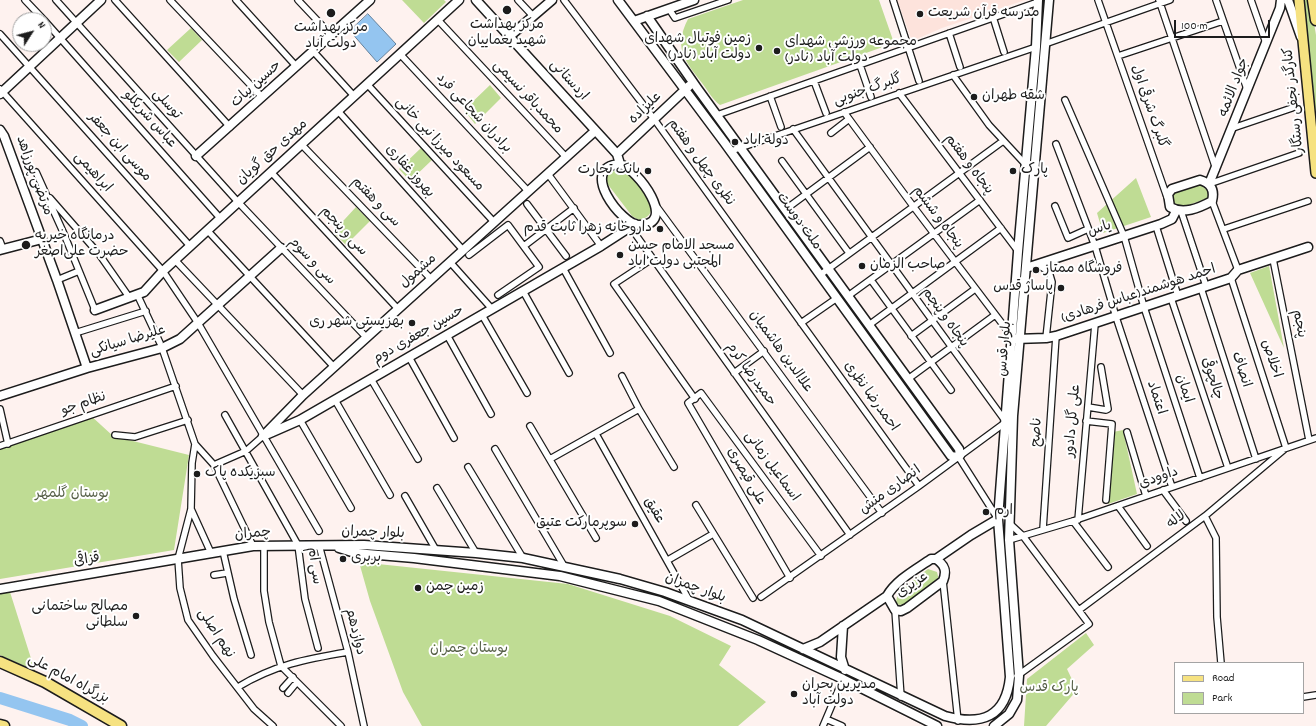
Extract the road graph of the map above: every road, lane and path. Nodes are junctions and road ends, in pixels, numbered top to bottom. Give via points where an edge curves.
1 (25, 0) edge
2 (56, 0) edge
3 (101, 0) edge
4 (115, 0) edge
5 (170, 0) edge
6 (236, 0) edge
7 (298, 0) edge
8 (459, 0) edge
9 (476, 0) edge
10 (518, 0) edge
11 (552, 0) edge
12 (564, 0) edge
13 (618, 0) edge
14 (694, 0) edge
15 (728, 0) edge
16 (893, 0) edge
17 (1049, 0) edge
18 (1098, 0) edge
19 (1170, 0) edge
20 (1216, 0) edge
21 (1251, 0) edge
22 (1281, 0) edge
23 (1288, 0) edge
24 (1299, 0) edge
25 (1313, 0) edge
26 (1038, 1) edge
27 (365, 2) edge
28 (1160, 2) edge
29 (668, 9) junction
30 (36, 12) edge
31 (533, 16) junction
32 (647, 16) junction
33 (994, 17) junction
34 (438, 20) junction
35 (1316, 20) edge
36 (634, 21) junction
37 (1223, 21) junction
38 (77, 23) junction
39 (1105, 23) junction
40 (52, 29) edge
41 (949, 33) junction
42 (0, 34) edge
43 (331, 35) junction
44 (510, 36) junction
45 (60, 38) junction
46 (1172, 38) junction
47 (1266, 43) junction
48 (1045, 44) junction
49 (1304, 44) junction
50 (1036, 47) junction
51 (908, 48) junction
52 (313, 51) junction
53 (1004, 52) dead end
54 (400, 54) junction
55 (1118, 56) junction
56 (860, 64) junction
57 (296, 66) junction
58 (30, 67) junction
59 (960, 67) dead end
60 (953, 75) junction
61 (814, 81) junction
62 (919, 81) dead end
63 (693, 83) junction
64 (367, 84) junction
65 (1247, 89) junction
66 (685, 90) junction
67 (1, 92) edge
68 (899, 94) junction
69 (354, 96) junction
70 (770, 96) junction
71 (262, 97) junction
72 (870, 97) dead end
73 (1065, 100) dead end
74 (1292, 108) dead end
75 (338, 111) junction
76 (844, 112) junction
77 (826, 113) dead end
78 (716, 115) junction
79 (654, 119) junction
80 (849, 119) junction
81 (230, 127) junction
82 (781, 127) dead end
83 (1233, 128) junction
84 (793, 129) junction
85 (0, 130) edge
86 (595, 131) junction
87 (830, 133) dead end
88 (1003, 141) junction
89 (301, 144) junction
90 (1056, 144) dead end
91 (1028, 146) junction
92 (870, 147) junction
93 (740, 148) junction
94 (731, 151) junction
95 (1299, 153) dead end
96 (617, 154) junction
97 (196, 156) junction
98 (1016, 156) junction
99 (566, 157) junction
100 (782, 161) dead end
101 (620, 164) junction
102 (1027, 167) junction
103 (1216, 170) junction
104 (36, 172) dead end
105 (271, 172) junction
106 (958, 172) junction
107 (1316, 173) edge
108 (548, 174) junction
109 (828, 178) junction
110 (1209, 184) junction
111 (528, 191) junction
112 (45, 193) junction
113 (806, 194) junction
114 (1168, 199) junction
115 (980, 200) junction
116 (1212, 200) junction
117 (1308, 201) dead end
118 (238, 202) junction
119 (527, 204) dead end
120 (912, 206) junction
121 (1055, 206) dead end
122 (657, 207) junction
123 (574, 208) junction
124 (786, 209) junction
125 (1179, 211) junction
126 (220, 218) junction
127 (494, 222) junction
128 (633, 226) junction
129 (1156, 226) junction
130 (1001, 228) junction
131 (546, 229) junction
132 (1088, 229) junction
133 (1224, 229) junction
134 (207, 230) junction
135 (934, 235) junction
136 (1124, 236) junction
137 (871, 238) junction
138 (42, 239) junction
139 (0, 241) edge
140 (190, 246) junction
141 (524, 246) junction
142 (601, 246) junction
143 (1095, 246) junction
144 (1308, 247) dead end
145 (281, 248) junction
146 (2, 250) edge
147 (466, 252) junction
148 (1018, 252) junction
149 (849, 253) junction
150 (566, 256) dead end
151 (652, 259) junction
152 (1273, 259) junction
153 (175, 260) junction
154 (954, 261) junction
155 (450, 262) junction
156 (1038, 264) junction
157 (892, 265) junction
158 (563, 268) junction
159 (828, 268) junction
160 (1026, 268) junction
161 (1238, 270) junction
162 (79, 271) junction
163 (163, 271) junction
164 (820, 275) junction
165 (250, 277) junction
166 (1231, 278) junction
167 (431, 279) junction
168 (57, 280) junction
169 (871, 280) junction
170 (1203, 287) junction
171 (975, 289) junction
172 (523, 291) junction
173 (912, 293) junction
174 (498, 295) dead end
175 (133, 296) junction
176 (848, 296) junction
177 (1174, 297) junction
178 (836, 298) junction
179 (218, 304) junction
180 (1144, 307) junction
181 (891, 308) junction
182 (398, 309) junction
183 (492, 309) junction
184 (95, 310) joint
185 (146, 311) junction
186 (482, 315) junction
187 (996, 315) junction
188 (1116, 317) junction
189 (931, 321) junction
190 (198, 323) junction
191 (800, 323) junction
192 (1095, 324) junction
193 (869, 325) junction
194 (75, 333) junction
195 (447, 335) junction
196 (911, 336) junction
197 (1056, 336) junction
198 (366, 337) junction
199 (1046, 338) junction
200 (1016, 339) junction
201 (161, 346) junction
202 (951, 347) junction
203 (764, 351) junction
204 (610, 353) dead end
205 (409, 357) junction
206 (930, 362) junction
207 (334, 367) junction
208 (1101, 367) dead end
209 (87, 368) junction
210 (569, 373) dead end
211 (734, 373) junction
212 (622, 376) dead end
213 (371, 379) junction
214 (908, 379) junction
215 (176, 386) junction
216 (951, 390) dead end
217 (528, 393) dead end
218 (303, 395) junction
219 (0, 396) edge
220 (695, 399) junction
221 (335, 400) junction
222 (1088, 408) junction
223 (0, 409) edge
224 (639, 409) junction
225 (491, 414) dead end
226 (225, 415) dead end
227 (188, 420) junction
228 (300, 420) junction
229 (1086, 421) junction
230 (1006, 422) junction
231 (530, 426) dead end
232 (1127, 432) dead end
233 (115, 434) dead end
234 (596, 434) junction
235 (264, 436) junction
236 (454, 438) dead end
237 (1316, 438) edge
238 (1310, 440) junction
239 (8, 444) junction
240 (196, 444) junction
241 (0, 446) edge
242 (1286, 448) junction
243 (495, 449) dead end
244 (246, 451) junction
245 (958, 456) junction
246 (418, 459) dead end
247 (550, 459) junction
248 (1256, 459) junction
249 (214, 465) junction
250 (674, 466) dead end
251 (468, 467) dead end
252 (1228, 468) junction
253 (1200, 478) junction
254 (919, 486) junction
255 (437, 488) dead end
256 (1172, 488) junction
257 (1163, 490) junction
258 (390, 495) dead end
259 (405, 496) dead end
260 (1146, 496) junction
261 (1106, 500) dead end
262 (696, 505) dead end
263 (1118, 506) junction
264 (351, 508) dead end
265 (191, 509) junction
266 (882, 513) junction
267 (1205, 516) junction
268 (998, 519) junction
269 (1075, 521) junction
270 (1186, 521) dead end
271 (1009, 523) junction
272 (1042, 530) junction
273 (319, 531) dead end
274 (713, 534) junction
275 (850, 535) junction
276 (1023, 536) junction
277 (596, 538) dead end
278 (1009, 540) junction
279 (298, 545) junction
280 (319, 545) junction
281 (253, 546) junction
282 (264, 546) junction
283 (330, 546) junction
284 (1147, 546) dead end
285 (436, 550) junction
286 (222, 551) junction
287 (211, 553) junction
288 (476, 553) junction
289 (820, 556) junction
290 (523, 558) junction
291 (178, 559) junction
292 (936, 559) junction
293 (668, 560) junction
294 (564, 566) junction
295 (1108, 567) dead end
296 (228, 573) junction
297 (214, 575) dead end
298 (790, 578) junction
299 (943, 581) junction
300 (0, 589) edge
301 (887, 596) junction
302 (761, 597) dead end
303 (753, 598) dead end
304 (689, 600) junction
305 (895, 610) junction
306 (1079, 610) junction
307 (843, 626) junction
308 (318, 648) dead end
309 (803, 649) junction
310 (348, 652) junction
311 (251, 655) dead end
312 (0, 662) edge
313 (1220, 662) edge
314 (281, 666) junction
315 (845, 670) junction
316 (1019, 676) junction
317 (1010, 678) junction
318 (295, 679) junction
319 (843, 679) junction
320 (238, 688) junction
321 (283, 688) dead end
322 (1008, 692) joint
323 (288, 693) dead end
324 (1316, 695) edge
325 (901, 697) junction
326 (1304, 697) edge
327 (826, 719) junction
328 (958, 721) junction
329 (0, 725) edge
330 (4, 726) edge
331 (121, 726) edge
332 (273, 726) edge
333 (341, 726) edge
334 (364, 726) edge
335 (823, 726) edge
336 (842, 726) edge
337 (937, 726) edge
338 (994, 726) edge

1 - 30 street, عباس شریکلو
2 - 38 street, توسلی
3 - 38 street
4 - 81 street
5 - 71 street
6 - 57 street
7 - 43 street
8 - 34 street, مهدی حق گویان
9 - 44 street, اردستانی
10 - 31 street
11 - 31 street
12 - 79 street, نظری چهل و هفتم
13 - 36 street, ملت دوست
14 - 29 street
15 - 29 street via 675,18
16 - 51 street
17 - 48 street, بلوار قدس
18 - 39 street, گلبرگ شرقی اول
19 - 28 street
20 - 37 street
21 - 47 street
22 - 47 street, جواد الائمه
23 - 49 street
24 - 49 main road, کنارگذر نجفی رستگار
25 - 35 highway
26 - 33 street
26 - 50 street, بلوار قدس
27 - 43 street, حسین بیات
28 - 39 street
28 - 46 street
29 - 32 street
31 - 44 street
32 - 36 street
32 - 63 street, ملت دوست
33 - 41 street
33 - 53 street
34 - 54 street, مهدی حق گویان
34 - 99 street, محمدباقر نسیمی
36 - 66 street, ملت دوست
37 - 46 street
37 - 65 street
38 - 45 street
38 - 97 street, توسلی
39 - 48 street
39 - 55 street, گلبرگ شرقی اول
40 - 45 street, عباس شریکلو
41 - 51 street
41 - 59 street
42 - 58 street, موسی ابن جعفر
43 - 52 street, حسین بیات
44 - 86 street, اردستانی
45 - 58 street
45 - 126 street, عباس شریکلو
46 - 55 street
46 - 103 street
47 - 65 street, جواد الائمه
48 - 50 street
48 - 160 street, بلوار قدس
49 - 107 main road, کنارگذر نجفی رستگار
50 - 60 street, گلبرگ جنوبی
50 - 91 street, بلوار قدس
51 - 56 street
51 - 62 street
52 - 57 street, حسین بیات
52 - 69 street
54 - 64 street, مهدی حق گویان
54 - 111 street, برادران شجاعی فرد
55 - 114 street, گلبرگ شرقی اول
56 - 61 street
56 - 72 street
57 - 71 street, حسین بیات
58 - 67 street
58 - 140 street, موسی ابن جعفر
60 - 68 street, گلبرگ جنوبی
60 - 88 street
61 - 70 street
61 - 77 street
63 - 66 street, علیزاده
63 - 78 street, ملت دوست
64 - 69 street, مهدی حق گویان
64 - 127 street, مسعود میرزا نبی خانی
65 - 83 street, جواد الائمه
66 - 79 street, علیزاده
66 - 94 street, ملت دوست
67 - 163 street, ابراهیمی
68 - 76 street, گلبرگ جنوبی
68 - 106 street, پنجاه و هفتم
69 - 75 street, مهدی حق گویان
70 - 78 street
70 - 82 street
71 - 81 street, حسین بیات
73 - 136 street, ایمان
74 - 83 street
75 - 89 street, مهدی حق گویان
75 - 147 street, بهروز غفاری
76 - 80 street, پنجاه و ششم
76 - 84 street, گلبرگ جنوبی
78 - 93 street, ملت دوست
79 - 96 street, علیزاده
79 - 191 street, نظری چهل و هفتم
80 - 87 street
80 - 92 street, پنجاه و ششم
81 - 97 street, حسین بیات
83 - 103 street, جواد الائمه
84 - 93 street, گلبرگ جنوبی
84 - 109 street, پنجاه و پنجم
85 - 138 street, مرتضی پورزاهد
86 - 96 street, اردستانی
86 - 99 street, مشمول
88 - 98 street
88 - 106 street
89 - 105 street, مهدی حق گویان
89 - 167 street, سی و هفتم
90 - 132 street
91 - 98 street
91 - 102 street, بلوار قدس
92 - 109 street
92 - 120 street, پنجاه و ششم
93 - 94 street, گلبرگ جنوبی
93 - 124 street, ملت دوست
94 - 164 street, ملت دوست
95 - 110 street
96 - 101 street, اردستانی
97 - 118 street, توسلی
98 - 102 street
99 - 108 street, مشمول
100 - 113 street
101 - 122 street via 636,175
101 - 128 street via 612,164 605,169 602,185
102 - 148 street, بلوار قدس
103 - 110 street, جواد الائمه
104 - 112 street
105 - 118 street, مهدی حق گویان
105 - 182 street, سی و پنجم
106 - 115 street, پنجاه و هفتم
106 - 120 street
108 - 111 street, مشمول
108 - 123 street
109 - 113 street
109 - 137 street, پنجاه و پنجم
110 - 114 street via 1200,180 1172,189
110 - 116 street via 1213,189
111 - 127 street, مشمول
112 - 162 street
112 - 175 street
113 - 124 street
113 - 149 street
114 - 125 street via 1170,206
115 - 130 street, پنجاه و هفتم
115 - 135 street
116 - 125 street via 1197,208
116 - 133 street
117 - 133 street
118 - 126 street, مهدی حق گویان
118 - 145 street, سی و سوم
119 - 131 street
120 - 135 street, پنجاه و ششم
120 - 137 street
121 - 132 street via 1068,238
122 - 128 street, حسین جعفری دوم via 655,216 649,222
122 - 203 street, علاالدین هاشمیان
123 - 131 street
123 - 142 street
124 - 159 street, ملت دوست
125 - 129 street, یاس via 1172,219
125 - 170 street, انصاف
126 - 134 street, مهدی حق گویان
127 - 147 street, مشمول
128 - 142 street, حسین جعفری دوم
128 - 151 street, حمیدرضا کرم
129 - 136 street, یاس
129 - 177 street, چالچوقی
130 - 148 street, پنجاه و هفتم
130 - 154 street
131 - 141 street
131 - 150 street
132 - 143 street
133 - 161 street
134 - 140 street, مهدی حق گویان
134 - 165 street
135 - 154 street, پنجاه و ششم
135 - 157 street
136 - 143 street, یاس
136 - 180 street, ایمان
137 - 149 street
137 - 157 street, پنجاه و پنجم
138 - 146 street
138 - 168 street, مرتضی پورزاهد
139 - 146 street
140 - 153 street, مهدی حق گویان
141 - 147 street via 508,226
141 - 174 street via 539,267
142 - 158 street, حسین جعفری دوم
143 - 156 street, یاس
143 - 188 street
144 - 152 street
145 - 165 street, علیرضا سیانکی
145 - 198 street, سی و سوم
147 - 155 street, مشمول
148 - 200 street, بلوار قدس
149 - 159 street
151 - 211 street, حمیدرضا کرم
151 - 220 street via 614,284
152 - 161 street
152 - 238 street, پنجم
153 - 163 street, مهدی حق گویان
153 - 179 street
154 - 171 street, پنجاه و ششم
154 - 173 street
155 - 167 street, مشمول
155 - 183 street
156 - 160 street, یاس
156 - 199 street via 1049,272 1052,282
157 - 169 street
157 - 173 street, پنجاه و پنجم
158 - 172 street, حسین جعفری دوم
158 - 204 street
159 - 164 street
159 - 176 street, ملت دوست
160 - 200 street, بلوار قدس
161 - 166 street, احمد هوشمند(عباس فرهادی)
162 - 168 street
162 - 184 street
163 - 175 street, مهدی حق گویان via 144,292
163 - 190 street, ابراهیمی
164 - 178 street, ملت دوست
165 - 179 street, علیرضا سیانکی
165 - 207 street
166 - 170 street, احمد هوشمند(عباس فرهادی)
166 - 242 street, اخلاص
167 - 182 street, مشمول
168 - 194 street, مرتضی پورزاهد
169 - 176 street
169 - 181 street
170 - 177 street, احمد هوشمند(عباس فرهادی)
170 - 248 street, انصاف
171 - 187 street, پنجاه و ششم
171 - 189 street
172 - 183 street, حسین جعفری دوم
172 - 210 street
173 - 181 street
173 - 189 street, پنجاه و پنجم
175 - 184 street, مهدی حق گویان
175 - 185 street
176 - 193 street, ملت دوست
177 - 180 street, احمد هوشمند(عباس فرهادی)
177 - 252 street, چالچوقی
178 - 191 street
178 - 245 street, ملت دوست via 951,456
179 - 190 street, علیرضا سیانکی
179 - 218 street
180 - 188 street, احمد هوشمند(عباس فرهادی)
180 - 253 street, ایمان
181 - 193 street
181 - 196 street
182 - 198 street, مشمول
183 - 186 street, حسین جعفری دوم
185 - 194 street
185 - 201 street
186 - 195 street, حسین جعفری دوم
186 - 217 street
187 - 200 street, پنجاه و ششم
187 - 202 street
188 - 192 street, احمد هوشمند(عباس فرهادی)
188 - 256 street, اعتماد
189 - 196 street
189 - 202 street, پنجاه و پنجم
190 - 201 street, علیرضا سیانکی via 180,339
190 - 235 street, ابراهیمی
191 - 254 street, احمدرضا نظری
192 - 197 street, احمد هوشمند(عباس فرهادی)
192 - 222 street, علی گل دادور
193 - 214 street, ملت دوست
194 - 209 street, مرتضی پورزاهد
195 - 205 street, حسین جعفری دوم
195 - 225 street
196 - 206 street
197 - 199 street, احمد هوشمند(عباس فرهادی)
197 - 272 street, ناصح
198 - 207 street, مشمول
199 - 200 street, احمد هوشمند(عباس فرهادی)
200 - 230 street, بلوار قدس
200 - 271 street, بلوار قدس
201 - 209 street, علیرضا سیانکی
201 - 215 street
202 - 206 street
202 - 230 street, پنجاه و پنجم
203 - 211 street
203 - 266 street, علاالدین هاشمیان
205 - 213 street, حسین جعفری دوم
205 - 236 street
206 - 214 street
206 - 216 street
207 - 218 street, مشمول
208 - 222 street via 1108,409
209 - 219 street, علیرضا سیانکی
211 - 275 street, حمیدرضا کرم
212 - 224 street
213 - 221 street, حسین جعفری دوم
213 - 246 street
214 - 245 street, ملت دوست via 959,449
215 - 227 street
215 - 239 street, نظام جو
218 - 235 street, مشمول
220 - 289 street, اسماعیل زمانی via 702,393
220 - 298 street, علی قیصری via 688,403
221 - 228 street, حسین جعفری دوم
221 - 258 street
222 - 229 street, علی گل دادور
223 - 239 street
224 - 234 street
224 - 250 street
226 - 244 street, سی ام
227 - 233 street via 135,437
227 - 240 street
228 - 235 street, حسین جعفری دوم
228 - 264 street
229 - 261 street via 1112,424
229 - 269 street, علی گل دادور
230 - 245 street, انصاری منش
230 - 268 street, بلوار قدس
231 - 247 street
232 - 260 street
234 - 247 street
234 - 293 street, عقیق
235 - 244 street, حسین جعفری دوم
235 - 273 street, ابراهیمی
237 - 238 street, داوودی
238 - 242 street, داوودی
239 - 241 street, نظام جو
240 - 249 street
240 - 265 street, نهم اصلی via 192,463
242 - 248 street, داوودی
242 - 267 street, لاله
243 - 294 street
244 - 249 street, حسین جعفری دوم
244 - 279 street, سی ام
245 - 254 street, انصاری منش
245 - 268 street
247 - 277 street
248 - 252 street, داوودی
249 - 281 street
251 - 290 street
252 - 253 street, داوودی
253 - 256 street, داوودی
254 - 266 street, انصاری منش
255 - 288 street
256 - 257 street, داوودی
257 - 260 street, داوودی
257 - 270 street
259 - 285 street
260 - 263 street, داوودی
262 - 274 street
263 - 269 street, داوودی
263 - 284 street
265 - 287 street
265 - 291 street, نهم اصلی
266 - 275 street, انصاری منش
267 - 306 street, لاله
267 - 313 street via 1216,538
268 - 271 street
268 - 292 street via 971,534
268 - 317 street, بلوار قدس
269 - 272 street, داوودی
269 - 295 street
271 - 276 street
271 - 278 street, بلوار قدس
272 - 276 street, داوودی
274 - 293 street
274 - 303 street
275 - 289 street, انصاری منش
276 - 278 street, داوودی
276 - 306 street
278 - 316 street, بلوار قدس
279 - 280 street, چمران
279 - 282 street, چمران
279 - 308 street, سی ام via 305,599
280 - 283 street, چمران
280 - 310 street, دوازدهم
281 - 282 street, چمران
281 - 286 street, چمران
282 - 314 street via 264,591
283 - 285 street, بلوار چمران via 364,545
283 - 319 street, بلوار چمران via 355,553 529,571 604,586 659,601 732,628
285 - 288 street, بلوار چمران
286 - 287 street, چمران
286 - 296 street
287 - 291 street, چمران
288 - 290 street, بلوار چمران
289 - 298 street, انصاری منش
290 - 294 street, بلوار چمران
291 - 300 street, قزاقی
291 - 320 street, نهم اصلی via 180,588 188,620
292 - 299 street, عزیزی via 942,563 945,570
292 - 301 street, عزیزی via 931,559 902,579
293 - 304 street, عقیق
294 - 304 street, بلوار چمران via 620,579
296 - 297 street
296 - 311 street
298 - 302 street, انصاری منش
299 - 305 street, عزیزی via 907,608
299 - 328 street
301 - 305 street, عزیزی
301 - 307 street
304 - 309 street, بلوار چمران via 742,620
305 - 325 street
306 - 316 street via 1089,624
307 - 309 street via 820,642
307 - 315 street via 841,657
309 - 315 street, بلوار چمران
310 - 314 street
310 - 334 street, دوازدهم
312 - 331 highway, بزرگراه امام علی via 45,682
314 - 318 street
314 - 320 street via 259,674
315 - 325 street, بلوار چمران
316 - 317 street
316 - 338 street, بلوار قدس via 1017,700 1009,714
317 - 322 street, بلوار قدس
318 - 321 street
318 - 323 street
318 - 333 street
319 - 327 street
319 - 337 street, بلوار چمران
320 - 332 street, نهم اصلی via 254,709
322 - 328 street, بلوار چمران via 1006,701 990,717
324 - 326 street
325 - 328 street, بلوار چمران
327 - 335 street
327 - 336 street
329 - 330 highway

